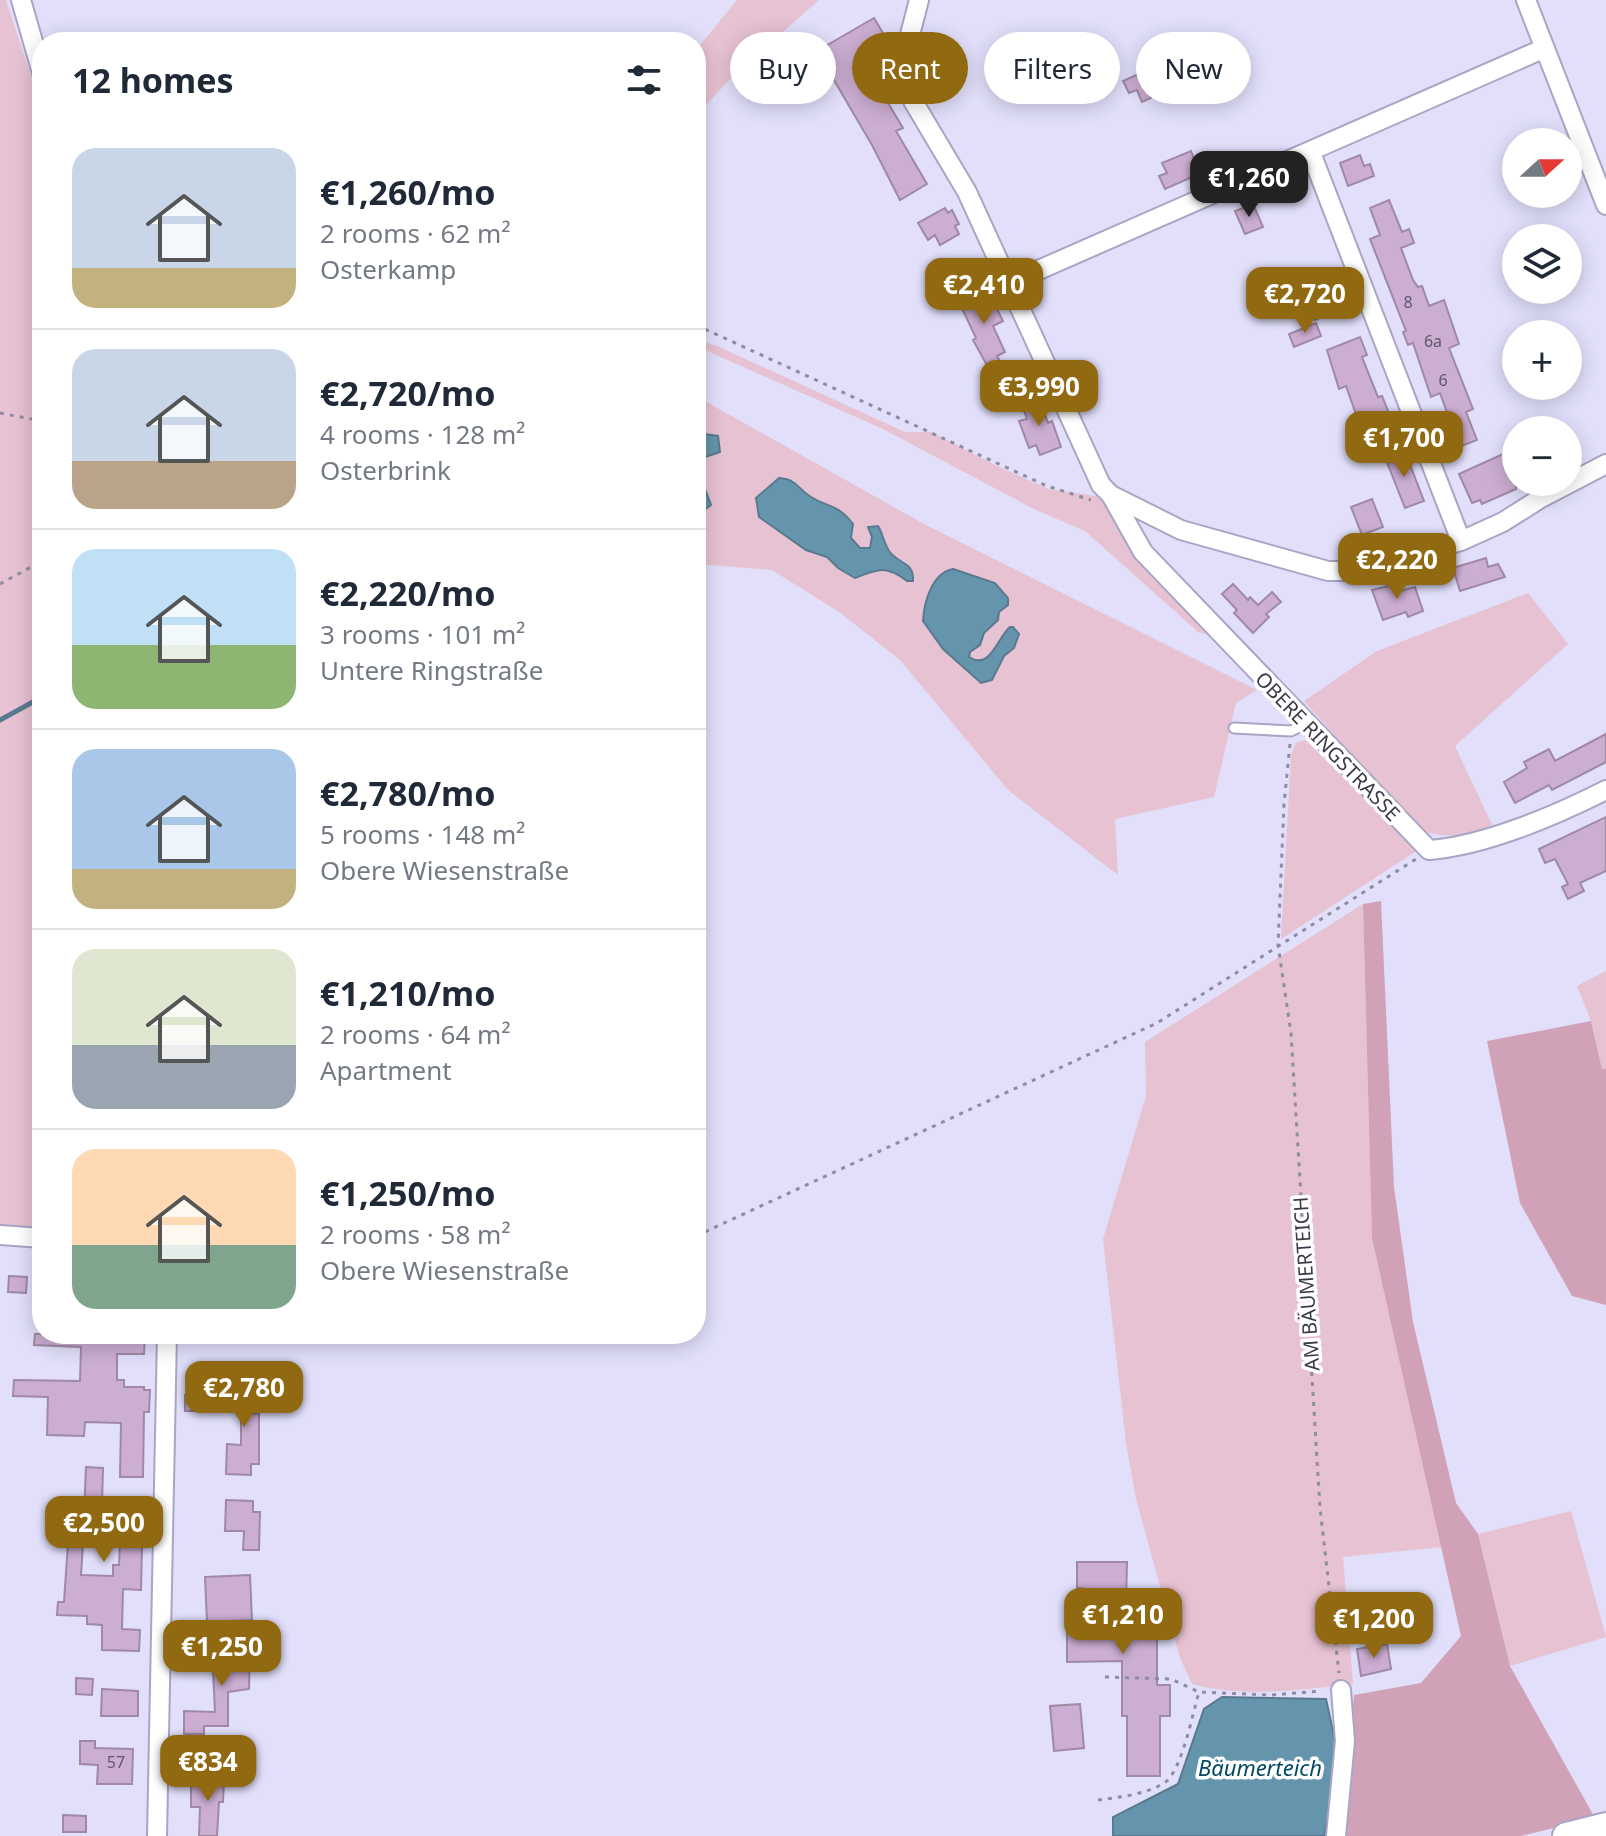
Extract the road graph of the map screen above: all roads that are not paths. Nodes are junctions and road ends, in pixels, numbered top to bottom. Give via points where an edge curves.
1 (21, 0) edge
2 (919, 0) edge
3 (1526, 0) edge
4 (32, 38) edge
5 (1545, 48) junction
6 (1311, 153) junction
7 (1606, 205) edge
8 (1009, 283) junction
9 (1606, 464) edge
10 (1111, 495) junction
11 (1461, 541) junction
12 (1299, 727) junction
13 (1234, 728) dead end
14 (1606, 790) edge
15 (0, 1235) edge
16 (32, 1237) edge
17 (167, 1344) edge
18 (1341, 1690) road end
19 (1606, 1826) edge
20 (157, 1836) edge
21 (1336, 1836) edge
22 (1566, 1836) edge

1 - 4 street
2 - 8 street, OBERE RINGSTRASSE via 905,54 905,77
3 - 5 street
5 - 6 street
5 - 7 street
6 - 8 street
6 - 11 street
8 - 10 street, OBERE RINGSTRASSE via 1101,485
9 - 11 street
10 - 11 street via 1181,530 1328,571 1361,571
10 - 12 street, OBERE RINGSTRASSE via 1143,552
12 - 13 lane
12 - 14 street, OBERE RINGSTRASSE via 1429,850 1526,825
15 - 16 street
17 - 20 street
18 - 21 street via 1345,1741
19 - 22 main road

